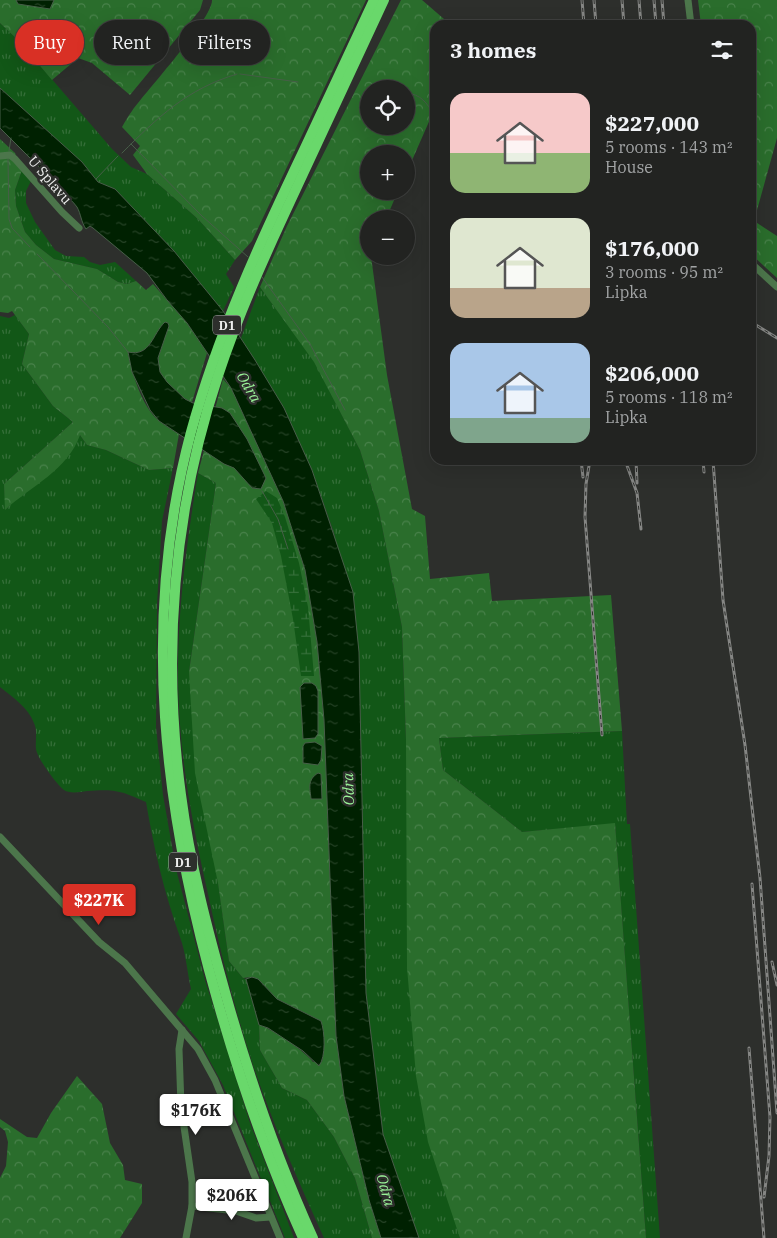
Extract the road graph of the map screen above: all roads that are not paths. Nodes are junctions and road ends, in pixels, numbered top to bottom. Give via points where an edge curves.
1 (374, 0) edge
2 (384, 0) edge
3 (688, 0) edge
4 (690, 20) edge
5 (0, 156) edge
6 (291, 188) junction
7 (79, 228) dead end
8 (756, 268) edge
9 (777, 287) edge
10 (187, 471) junction
11 (0, 837) edge
12 (182, 1030) junction
13 (192, 1206) junction
14 (271, 1217) junction
15 (186, 1238) edge
16 (280, 1238) edge
17 (303, 1238) edge
18 (313, 1238) edge

1 - 6 highway, D1
2 - 6 highway, D1
3 - 4 street
5 - 7 street, U Splavu via 10,155 15,159
6 - 10 highway, D1 via 243,282 222,337 197,412
8 - 9 street
10 - 17 highway, D1 via 173,523 163,627 163,700 172,795 195,916 228,1038 254,1116
10 - 18 highway, D1 via 172,648 172,699 181,796 202,906 238,1037 273,1140
11 - 12 street via 99,942 125,964
12 - 13 street via 179,1049 181,1106 192,1182
12 - 14 street via 198,1049 215,1080
13 - 14 street via 236,1211 256,1218
13 - 15 street
14 - 16 street

